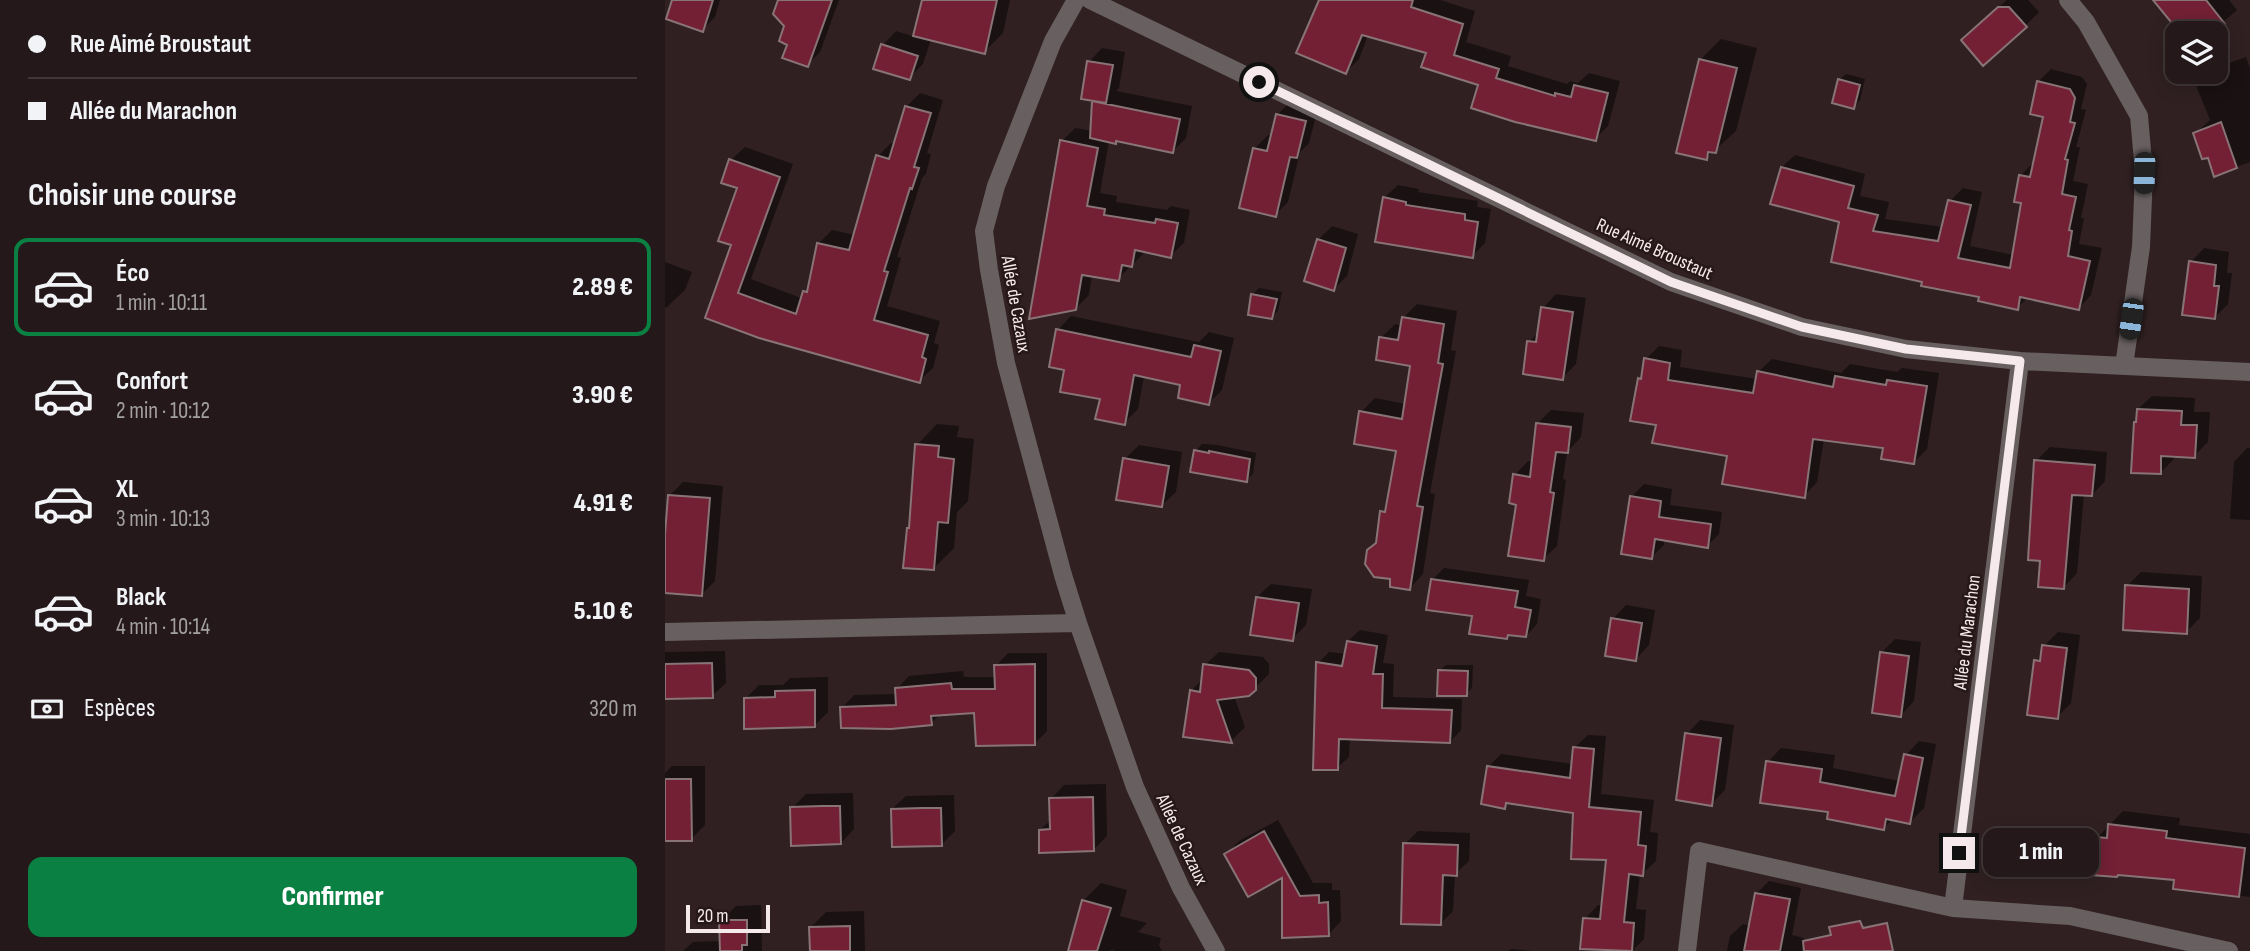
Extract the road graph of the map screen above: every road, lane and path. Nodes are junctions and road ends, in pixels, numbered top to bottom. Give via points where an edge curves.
1 (1076, 0) edge
2 (1090, 0) edge
3 (2068, 0) edge
4 (2020, 361) junction
5 (2124, 366) junction
6 (2250, 372) edge
7 (1078, 623) junction
8 (665, 632) edge
9 (1953, 908) junction
10 (1216, 951) edge
11 (1687, 951) edge
12 (2229, 951) edge

1 - 7 street, Allée de Cazaux via 1053,41 996,186 984,231 1006,363
2 - 4 street, Rue Aimé Broustaut via 1671,282 1802,327 1906,349
3 - 5 street via 2086,22 2139,116 2144,173 2141,247
4 - 5 street, Rue Aimé Broustaut
4 - 9 street, Allée du Marachon
5 - 6 street, Rue Aimé Broustaut
7 - 8 street
7 - 10 street, Allée de Cazaux via 1135,787
9 - 11 street via 1699,851
9 - 12 street via 2070,916

